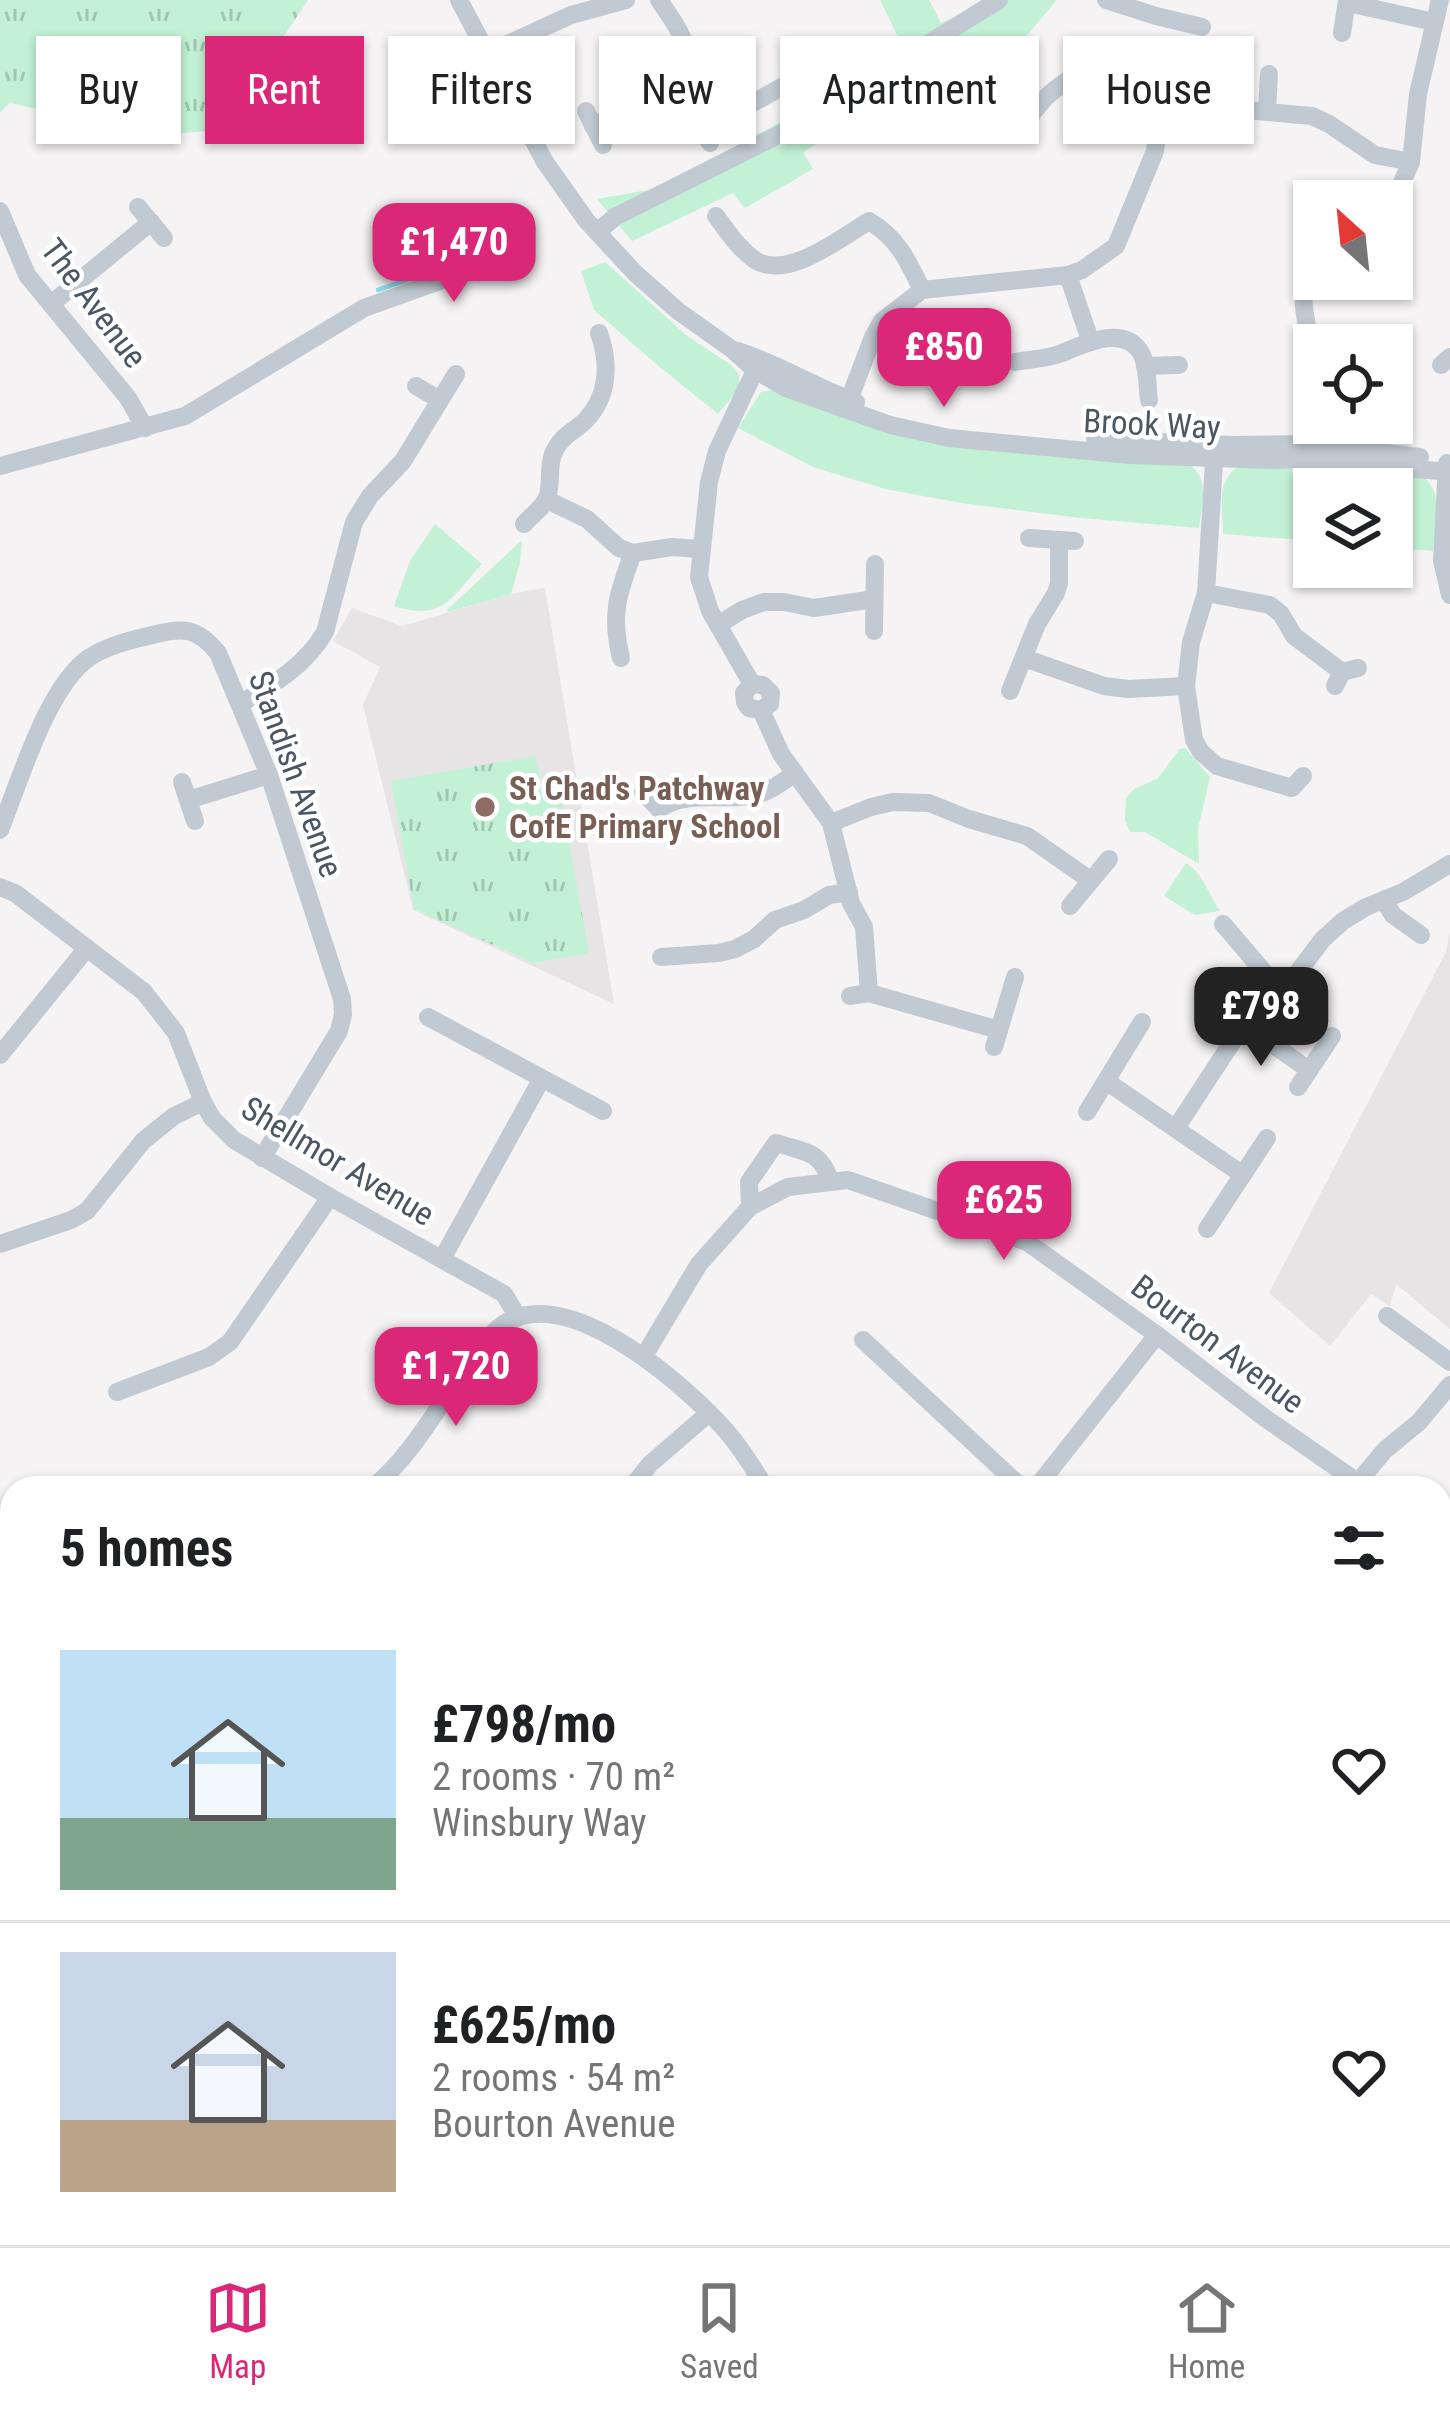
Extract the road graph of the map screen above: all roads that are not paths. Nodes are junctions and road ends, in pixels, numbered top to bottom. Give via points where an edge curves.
1 (459, 0) edge
2 (626, 0) edge
3 (659, 0) edge
4 (999, 0) edge
5 (1106, 0) edge
6 (1439, 0) edge
7 (1348, 2) edge
8 (566, 7) edge
9 (1202, 27) dead end
10 (1342, 33) dead end
11 (479, 36) edge
12 (516, 36) edge
13 (681, 36) edge
14 (941, 36) edge
15 (1438, 36) edge
16 (1269, 74) dead end
17 (1063, 83) edge
18 (780, 88) edge
19 (1039, 103) edge
20 (1254, 110) edge
21 (1267, 111) junction
22 (780, 121) edge
23 (780, 134) edge
24 (536, 144) edge
25 (1156, 144) edge
26 (1411, 162) junction
27 (1403, 180) edge
28 (865, 197) dead end
29 (0, 212) edge
30 (869, 221) junction
31 (151, 222) dead end
32 (718, 227) dead end
33 (597, 232) junction
34 (519, 249) dead end
35 (1068, 274) junction
36 (922, 290) junction
37 (1302, 300) edge
38 (50, 304) junction
39 (1090, 340) junction
40 (608, 345) dead end
41 (1015, 362) dead end
42 (758, 364) junction
43 (1179, 365) dead end
44 (1145, 366) junction
45 (456, 374) dead end
46 (416, 386) dead end
47 (440, 400) junction
48 (1149, 400) dead end
49 (847, 405) junction
50 (145, 428) junction
51 (1214, 450) junction
52 (1304, 451) junction
53 (0, 466) edge
54 (1448, 466) edge
55 (548, 500) junction
56 (524, 524) dead end
57 (1030, 538) dead end
58 (701, 549) junction
59 (633, 553) junction
60 (875, 564) dead end
61 (1206, 593) junction
62 (1450, 595) edge
63 (874, 599) junction
64 (718, 625) junction
65 (874, 631) dead end
66 (596, 645) dead end
67 (1024, 658) junction
68 (1345, 675) dead end
69 (1186, 686) junction
70 (1010, 692) dead end
71 (241, 703) junction
72 (795, 773) junction
73 (269, 775) junction
74 (1297, 789) dead end
75 (644, 792) dead end
76 (195, 821) dead end
77 (831, 823) junction
78 (0, 830) edge
79 (1109, 859) dead end
80 (1450, 864) edge
81 (1090, 880) junction
82 (0, 886) edge
83 (849, 892) junction
84 (1384, 900) junction
85 (1070, 906) dead end
86 (1223, 924) dead end
87 (1421, 935) dead end
88 (1237, 941) junction
89 (87, 948) junction
90 (673, 949) dead end
91 (1222, 955) dead end
92 (1015, 977) dead end
93 (1282, 993) junction
94 (428, 1017) dead end
95 (1141, 1022) dead end
96 (1244, 1024) junction
97 (1332, 1036) dead end
98 (0, 1055) edge
99 (541, 1079) junction
100 (1106, 1081) junction
101 (203, 1102) junction
102 (604, 1112) dead end
103 (1087, 1112) dead end
104 (1176, 1128) junction
105 (1267, 1138) dead end
106 (262, 1158) junction
107 (1243, 1175) junction
108 (830, 1180) junction
109 (330, 1198) junction
110 (750, 1208) junction
111 (1208, 1229) dead end
112 (0, 1244) edge
113 (442, 1259) junction
114 (518, 1317) junction
115 (1402, 1320) dead end
116 (1157, 1335) junction
117 (863, 1340) dead end
118 (644, 1357) junction
119 (1450, 1362) edge
120 (1450, 1385) edge
121 (117, 1391) dead end
122 (709, 1413) junction
123 (387, 1476) edge
124 (640, 1476) edge
125 (758, 1476) edge
126 (1009, 1476) edge
127 (1045, 1476) edge
128 (1349, 1476) edge
129 (1368, 1476) edge

1 - 11 street, Brook Way
2 - 8 street
3 - 13 street
4 - 14 street
5 - 9 street
6 - 15 street
7 - 10 street
7 - 15 street
8 - 12 street
15 - 26 street via 1418,94
16 - 21 street
17 - 19 street
18 - 22 street via 760,99
20 - 21 street
21 - 26 street via 1312,116 1375,155
23 - 33 street
24 - 33 street, Brook Way
25 - 35 street via 1116,246
26 - 27 street
28 - 30 street
29 - 38 street, The Avenue via 20,264
30 - 32 street via 806,269 757,262
30 - 36 street via 901,247
31 - 38 street
33 - 42 street, Brook Way via 678,311
34 - 50 street via 364,308 209,404
35 - 36 street
35 - 39 street
36 - 49 street via 882,321
37 - 52 street via 1310,351
38 - 50 street, The Avenue
39 - 41 street
39 - 44 street via 1135,346
40 - 55 street via 600,398 553,452
42 - 49 street, Brook Way
42 - 58 street via 717,451
43 - 44 street
44 - 48 street
45 - 47 street
46 - 47 street
47 - 71 street via 354,522 317,645
49 - 51 street, Brook Way via 949,438 1052,449
50 - 53 street
51 - 52 street, Brook Way
51 - 61 street
52 - 54 street, Brook Way
54 - 62 street via 1442,561
55 - 56 street
55 - 59 street
57 - 67 street via 1067,541 1056,593
58 - 59 street
58 - 64 street via 699,577
59 - 66 street via 617,597 619,649
60 - 63 street
61 - 68 street via 1270,605 1294,636
61 - 69 street
63 - 64 street via 814,608 764,602
63 - 65 street
64 - 72 street via 752,684 771,693 761,710
67 - 69 street via 1104,686
67 - 70 street
69 - 74 street via 1194,740 1210,762
71 - 73 street, Standish Avenue
71 - 78 street, Standish Avenue via 208,640 184,629 91,656 51,705
72 - 75 street via 766,792 679,799 652,816
72 - 77 street
73 - 76 street via 185,791
73 - 106 street, Standish Avenue via 343,1014
77 - 81 street via 893,802 929,803 1027,836
77 - 83 street
79 - 81 street
80 - 84 street
81 - 85 street
82 - 89 street, Shellmor Avenue
83 - 90 street via 775,920 735,949
83 - 92 street via 864,927 860,994 996,1038
84 - 87 street via 1395,929
84 - 93 street via 1323,939
86 - 88 street
88 - 91 street
88 - 93 street
89 - 98 street
89 - 101 street, Shellmor Avenue via 170,1023
93 - 96 street
94 - 99 street
95 - 100 street
96 - 97 street via 1304,1078
96 - 104 street
99 - 102 street
99 - 113 street
100 - 103 street
100 - 104 street
101 - 106 street, Shellmor Avenue via 234,1140
101 - 112 street via 142,1141 87,1210
104 - 107 street
105 - 107 street
106 - 109 street, Shellmor Avenue
107 - 111 street
108 - 110 street, Bourton Avenue via 788,1187
108 - 110 street, Bourton Avenue via 819,1157 776,1143 748,1182
108 - 116 street, Bourton Avenue via 1027,1242
109 - 113 street, Shellmor Avenue
109 - 121 street via 230,1342
110 - 118 street, Bourton Avenue via 699,1264
113 - 114 street, Shellmor Avenue via 504,1294
114 - 118 street via 545,1312
114 - 123 street via 485,1341
115 - 119 street
116 - 127 street
116 - 128 street, Bourton Avenue
117 - 126 street
118 - 122 street
120 - 129 street
122 - 124 street
122 - 125 street

